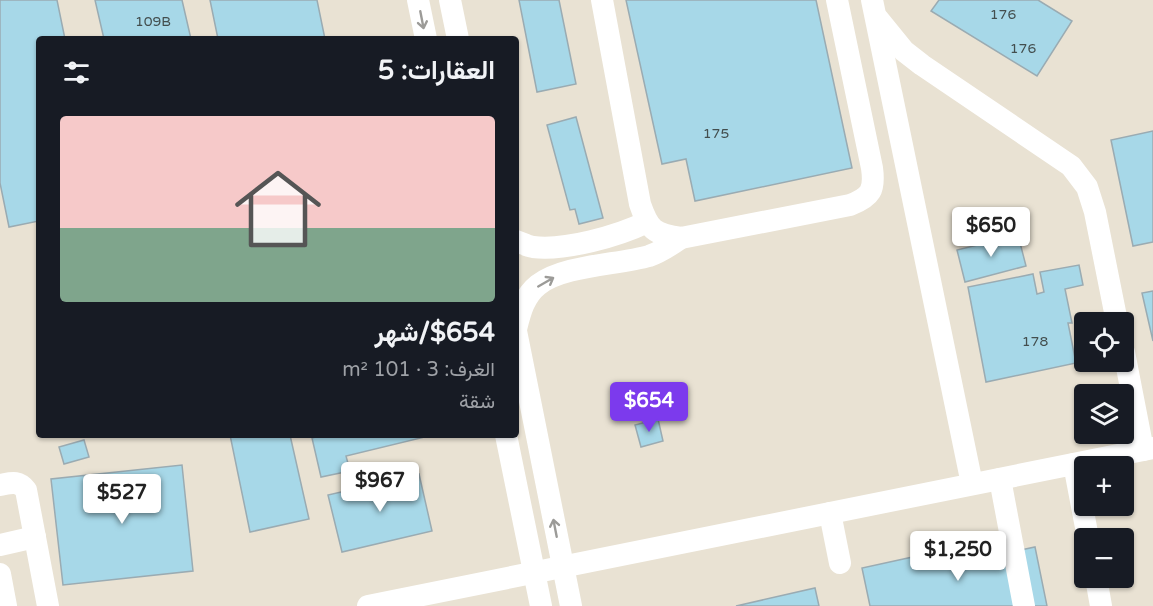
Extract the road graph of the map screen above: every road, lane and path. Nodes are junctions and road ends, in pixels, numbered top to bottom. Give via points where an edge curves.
1 (418, 0) edge
2 (450, 0) edge
3 (602, 0) edge
4 (837, 0) edge
5 (874, 8) edge
6 (425, 36) edge
7 (457, 36) edge
8 (647, 222) junction
9 (681, 238) junction
10 (519, 241) edge
11 (1115, 312) edge
12 (519, 318) edge
13 (519, 345) edge
14 (1129, 372) edge
15 (507, 438) edge
16 (1148, 449) edge
17 (1113, 456) edge
18 (1074, 464) edge
19 (1000, 479) junction
20 (972, 484) junction
21 (0, 485) edge
22 (830, 513) junction
23 (35, 537) junction
24 (0, 545) edge
25 (840, 563) dead end
26 (563, 567) junction
27 (534, 572) junction
28 (0, 574) edge
29 (1098, 588) edge
30 (6, 606) edge
31 (48, 606) edge
32 (368, 606) edge
33 (541, 606) edge
34 (571, 606) edge
35 (1024, 606) edge
36 (1101, 606) edge

1 -> 6 lane
2 - 7 lane
3 - 8 lane via 640,204
4 - 9 lane via 873,176 874,184 866,199 850,206
5 - 11 lane via 904,51 1071,166 1087,187 1095,212
5 - 20 lane
8 - 9 lane via 662,235
8 - 10 lane via 608,237 554,247 531,247
12 -> 9 lane via 522,305 538,285 561,273 651,255
26 -> 13 lane
14 - 16 lane
15 - 27 lane
16 - 17 lane
18 - 19 lane
19 - 20 lane
19 - 35 lane
20 - 22 lane
21 - 23 lane via 15,482 26,490
22 - 25 lane
22 - 26 lane
23 - 24 lane
23 - 31 lane
26 - 27 lane
26 - 34 lane
27 - 32 lane
27 - 33 lane
28 - 30 lane
29 - 36 lane

